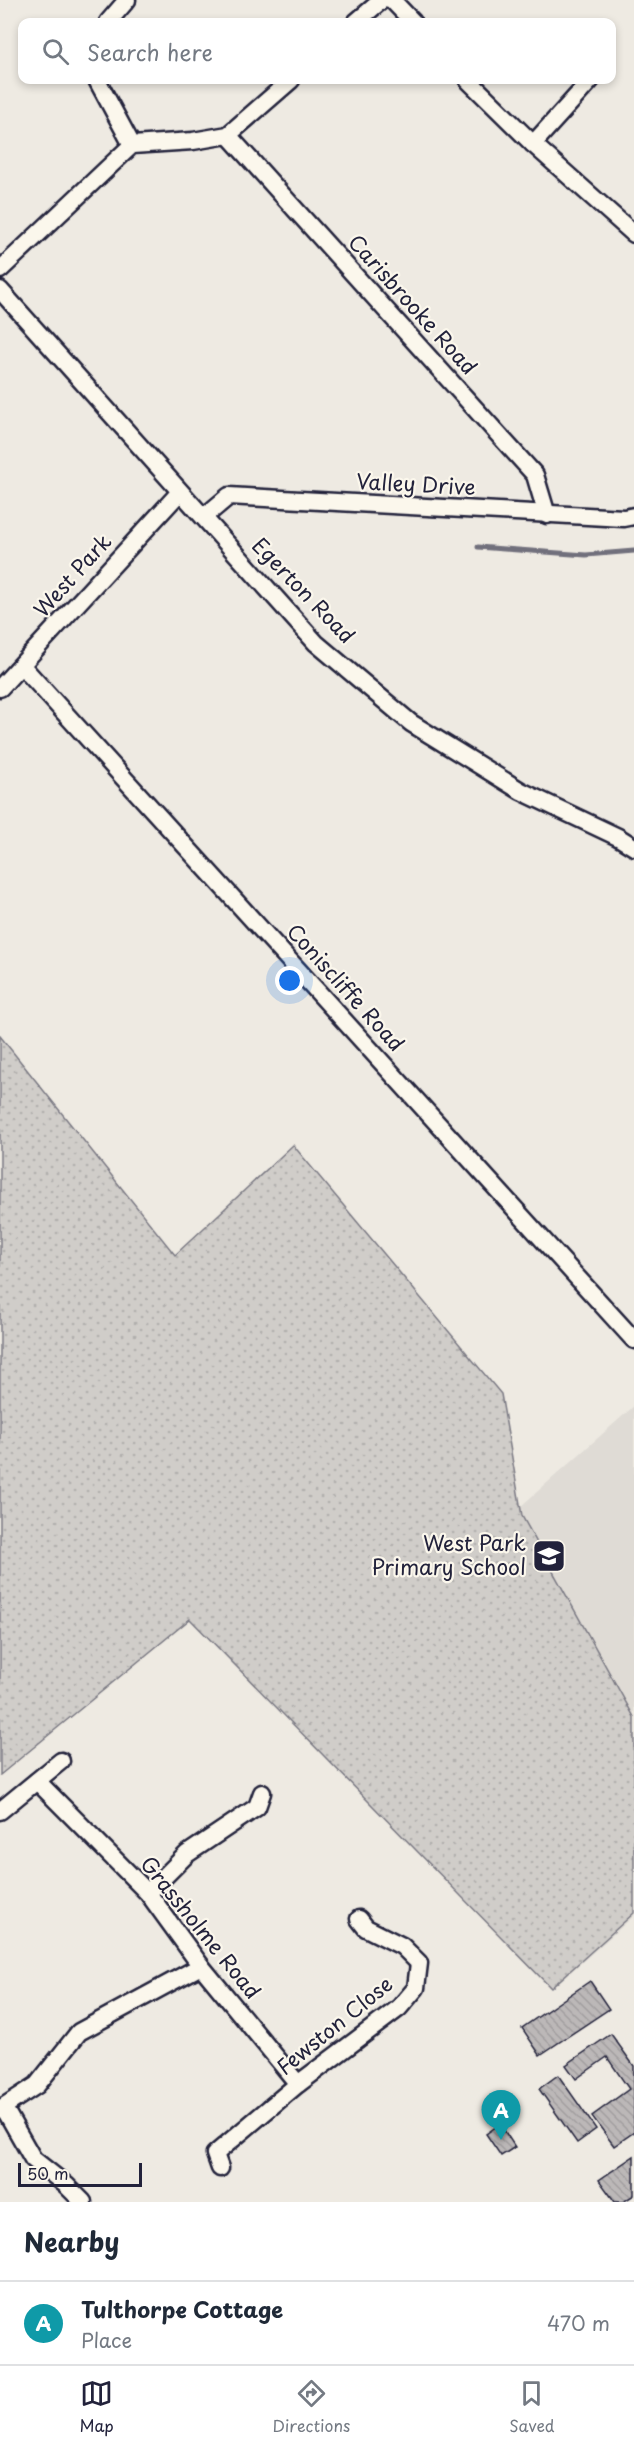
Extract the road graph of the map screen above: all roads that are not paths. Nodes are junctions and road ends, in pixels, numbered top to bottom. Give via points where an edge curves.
1 (127, 0) edge
2 (382, 0) edge
3 (392, 0) edge
4 (111, 18) edge
5 (361, 18) edge
6 (409, 18) edge
7 (99, 84) edge
8 (286, 84) edge
9 (472, 84) edge
10 (587, 84) edge
11 (228, 135) junction
12 (533, 144) junction
13 (132, 145) junction
14 (634, 234) edge
15 (0, 270) edge
16 (0, 290) edge
17 (179, 493) junction
18 (547, 514) junction
19 (634, 516) edge
20 (204, 517) junction
21 (22, 666) junction
22 (0, 688) edge
23 (634, 847) edge
24 (634, 1340) edge
25 (61, 1761) dead end
26 (37, 1781) junction
27 (262, 1793) dead end
28 (0, 1811) edge
29 (148, 1893) junction
30 (359, 1918) dead end
31 (201, 1966) junction
32 (298, 2084) junction
33 (2, 2109) edge
34 (220, 2168) dead end
35 (83, 2202) edge

1 - 4 street
2 - 5 street
3 - 6 street
7 - 13 street
8 - 11 street
9 - 12 street
10 - 12 street
11 - 13 street
11 - 18 street, Carisbrooke Road via 535,476
12 - 14 street
13 - 15 street
16 - 17 street, Egerton Road
17 - 20 street, Egerton Road
17 - 21 street, West Park
18 - 19 street, Valley Drive
18 - 20 street, Valley Drive via 229,496
20 - 23 street, Egerton Road via 316,642 411,723 521,791
21 - 22 street, West Park
21 - 24 street, Coniscliffe Road
25 - 26 street
26 - 28 street
26 - 29 street, Grassholme Road
27 - 29 street via 257,1807 187,1854
29 - 31 street, Grassholme Road
30 - 32 street, Fewston Close via 366,1928 402,1946 419,1963 416,1988 399,2008
31 - 32 street, Grassholme Road
31 - 33 street via 79,2031 37,2085
32 - 34 street, Fewston Close via 215,2154
33 - 35 street via 33,2159

